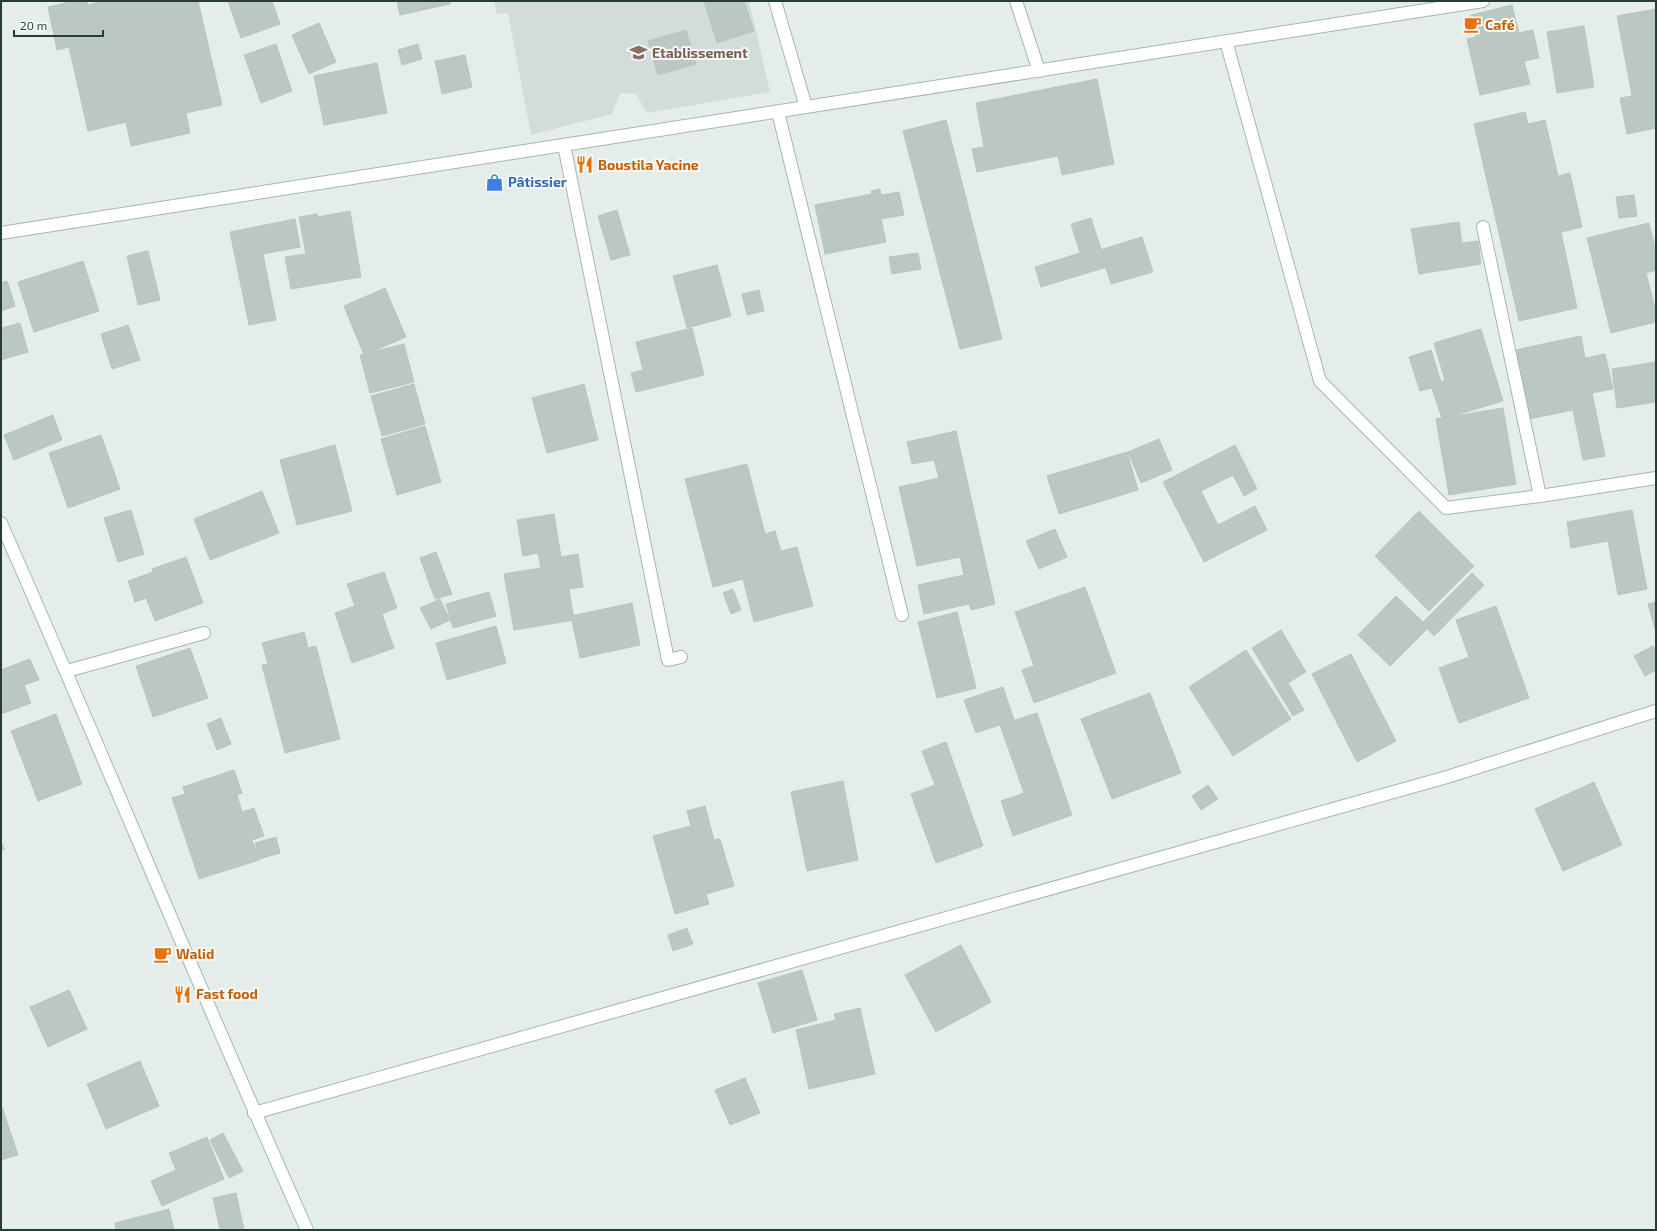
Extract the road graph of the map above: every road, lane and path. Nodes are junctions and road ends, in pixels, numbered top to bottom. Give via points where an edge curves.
1 (775, 1) edge
2 (1016, 1) edge
3 (1482, 1) edge
4 (1226, 41) junction
5 (1039, 71) junction
6 (806, 107) junction
7 (778, 112) junction
8 (564, 145) junction
9 (1483, 228) dead end
10 (1, 234) edge
11 (1656, 478) edge
12 (1540, 496) junction
13 (1, 523) edge
14 (902, 614) dead end
15 (204, 634) dead end
16 (681, 657) dead end
17 (67, 671) junction
18 (1656, 711) edge
19 (254, 1113) junction
20 (307, 1230) edge

1 - 6 street
2 - 5 street
3 - 4 street
4 - 5 street
4 - 12 street via 1320,381 1446,508
5 - 6 street
6 - 7 street
7 - 8 street
7 - 14 street
8 - 10 street
8 - 16 street via 668,660
9 - 12 street
11 - 12 street
13 - 17 street
15 - 17 street
17 - 19 street
18 - 19 street via 1447,777
19 - 20 street

